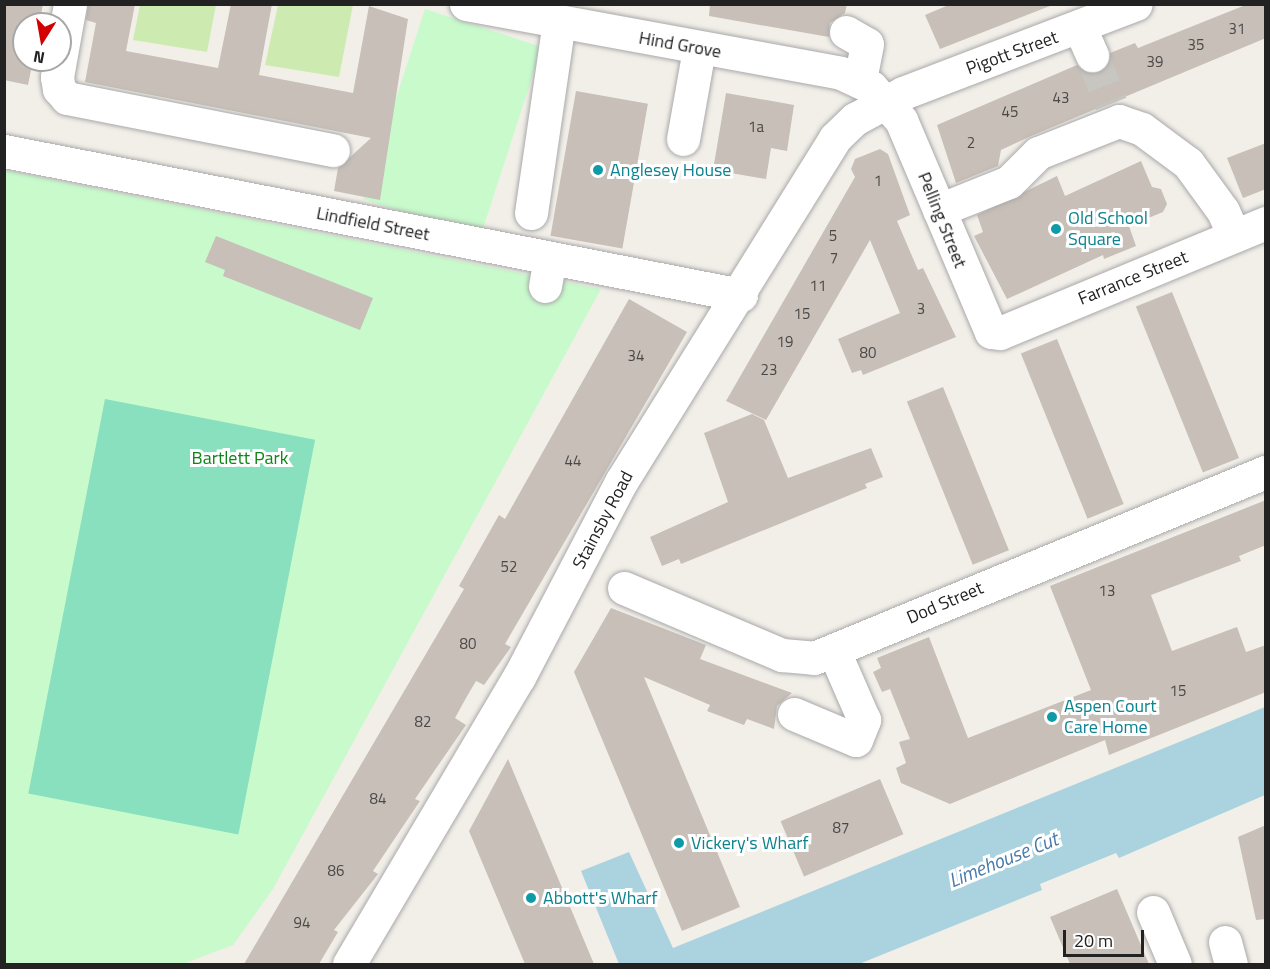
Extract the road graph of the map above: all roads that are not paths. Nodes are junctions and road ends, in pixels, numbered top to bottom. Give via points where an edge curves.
1 (70, 4) edge
2 (466, 4) edge
3 (1136, 4) edge
4 (559, 22) junction
5 (846, 32) dead end
6 (699, 49) junction
7 (860, 81) junction
8 (887, 101) junction
9 (683, 139) dead end
10 (333, 150) dead end
11 (4, 151) edge
12 (939, 210) junction
13 (531, 213) dead end
14 (1266, 223) edge
15 (1234, 236) junction
16 (741, 295) junction
17 (1000, 333) joint
18 (1266, 472) edge
19 (624, 588) dead end
20 (834, 651) junction
21 (794, 714) dead end
22 (1153, 912) dead end
23 (349, 964) edge
24 (1175, 964) edge

1 - 10 street via 57,77 59,89 68,98
2 - 4 street, Hind Grove
3 - 8 street, Pigott Street via 1086,41
4 - 6 street, Hind Grove
4 - 13 street
5 - 7 street via 867,44
6 - 7 street, Hind Grove via 791,63
6 - 9 street
7 - 8 street, Hind Grove
8 - 12 street, Pelling Street via 901,120
8 - 16 street, Stainsby Road via 855,119 836,138
11 - 16 street, Lindfield Street via 548,272
12 - 15 street via 1009,182 1038,153 1115,112 1188,163 1223,211
12 - 17 street, Pelling Street via 985,324 991,332
14 - 15 street, Farrance Street
15 - 17 street, Farrance Street
16 - 23 street, Stainsby Road via 621,482 519,677
18 - 20 street, Dod Street
19 - 20 street, Dod Street via 782,655 814,658
20 - 21 street via 864,720 856,740
22 - 24 street

